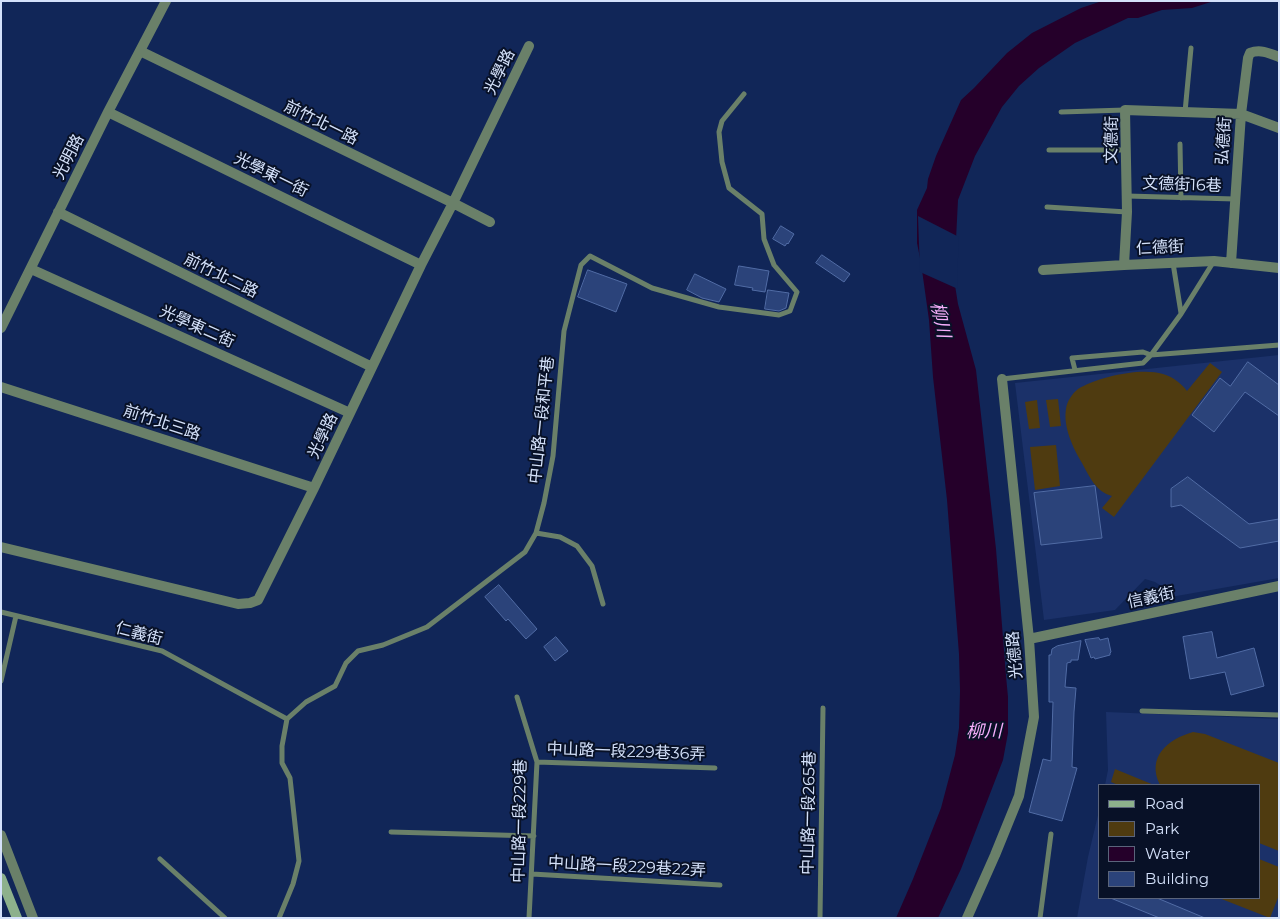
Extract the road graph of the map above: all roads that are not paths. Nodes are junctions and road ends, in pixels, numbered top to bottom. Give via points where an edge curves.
1 (166, 1) edge
2 (529, 46) dead end
3 (1191, 48) dead end
4 (140, 51) junction
5 (1279, 57) edge
6 (744, 94) dead end
7 (1125, 110) junction
8 (108, 112) junction
9 (1061, 112) dead end
10 (1185, 112) junction
11 (1241, 114) junction
12 (1279, 128) edge
13 (1180, 144) dead end
14 (1049, 150) dead end
15 (1126, 150) junction
16 (1127, 196) junction
17 (1181, 198) junction
18 (1236, 199) junction
19 (453, 203) junction
20 (1047, 207) dead end
21 (58, 212) junction
22 (1127, 212) junction
23 (490, 222) dead end
24 (1214, 261) junction
25 (1173, 262) junction
26 (1231, 263) junction
27 (421, 265) junction
28 (1124, 265) junction
29 (1279, 268) edge
30 (31, 269) junction
31 (1043, 270) dead end
32 (1181, 314) junction
33 (1, 328) edge
34 (1279, 345) edge
35 (1151, 355) junction
36 (372, 367) junction
37 (1075, 370) junction
38 (1002, 379) joint
39 (1, 386) edge
40 (350, 413) junction
41 (314, 488) junction
42 (536, 534) junction
43 (1, 547) edge
44 (1279, 586) edge
45 (603, 604) dead end
46 (1, 612) edge
47 (16, 616) junction
48 (1029, 639) junction
49 (1, 681) edge
50 (517, 697) dead end
51 (823, 708) dead end
52 (1142, 711) dead end
53 (1279, 715) edge
54 (287, 719) junction
55 (537, 762) junction
56 (715, 768) dead end
57 (391, 832) dead end
58 (1, 834) edge
59 (1051, 834) dead end
60 (534, 836) junction
61 (160, 859) dead end
62 (532, 874) junction
63 (1, 878) edge
64 (720, 885) dead end
65 (17, 918) edge
66 (33, 918) edge
67 (225, 918) edge
68 (279, 918) edge
69 (529, 918) edge
70 (820, 918) edge
71 (967, 918) edge
72 (1040, 918) edge

1 - 4 street, 光明路
2 - 19 street, 光學路
3 - 10 lane
4 - 8 street, 光明路
4 - 19 street, 前竹北一路
5 - 11 street, 弘德街 via 1257,50 1250,53
6 - 42 lane, 中山路一段和平巷 via 722,121 719,132 722,162 729,188 762,214 764,239 774,265 797,292 790,311 779,315 718,307 652,288 590,256 581,265 564,331 553,456
7 - 9 lane
7 - 10 street, 文德街
7 - 15 street, 文德街
8 - 21 street, 光明路
8 - 27 street, 光學東一街
10 - 11 street, 文德街
11 - 12 street, 文德街
11 - 18 street, 弘德街
13 - 17 lane
14 - 15 lane
15 - 16 street, 文德街
16 - 17 lane, 文德街16巷
16 - 22 street, 文德街
17 - 18 lane, 文德街16巷
18 - 26 street, 弘德街
19 - 23 street, 前竹北一路
19 - 27 street, 光學路
20 - 22 lane
21 - 30 street, 光明路
21 - 36 street, 前竹北二路
22 - 28 street, 文德街
24 - 25 street, 仁德街
24 - 26 street, 仁德街
24 - 32 lane
25 - 28 street, 仁德街
25 - 32 lane
26 - 29 street, 仁德街
27 - 36 street, 光學路
28 - 31 street, 仁德街
30 - 33 street, 光明路
30 - 40 street, 光學東二街
32 - 35 lane
34 - 35 lane
35 - 37 lane via 1143,363
35 - 37 lane via 1143,352 1072,358
36 - 40 street, 光學路
37 - 38 lane
38 - 48 street, 光德路
39 - 41 street, 前竹北三路
40 - 41 street, 光學路
41 - 43 street, 光學路 via 258,600 250,603 238,604
42 - 45 lane via 560,537 577,546 592,566
42 - 54 lane, 中山路一段和平巷 via 526,552 427,627 383,645 358,651 346,663 335,686 306,702
44 - 48 street, 信義街
46 - 47 lane, 仁義街
47 - 49 lane
47 - 54 lane, 仁義街 via 162,651
48 - 71 street, 光德路 via 1034,717 1019,796
50 - 55 lane, 中山路一段229巷
51 - 70 lane, 中山路一段265巷
52 - 53 lane
54 - 68 lane via 282,763 290,778 299,862
55 - 56 lane, 中山路一段229巷36弄
55 - 60 lane, 中山路一段229巷
57 - 60 lane
58 - 66 street
59 - 72 lane
60 - 62 lane, 中山路一段229巷
61 - 67 lane
62 - 64 lane, 中山路一段229巷22弄
62 - 69 lane, 中山路一段229巷
63 - 65 street

